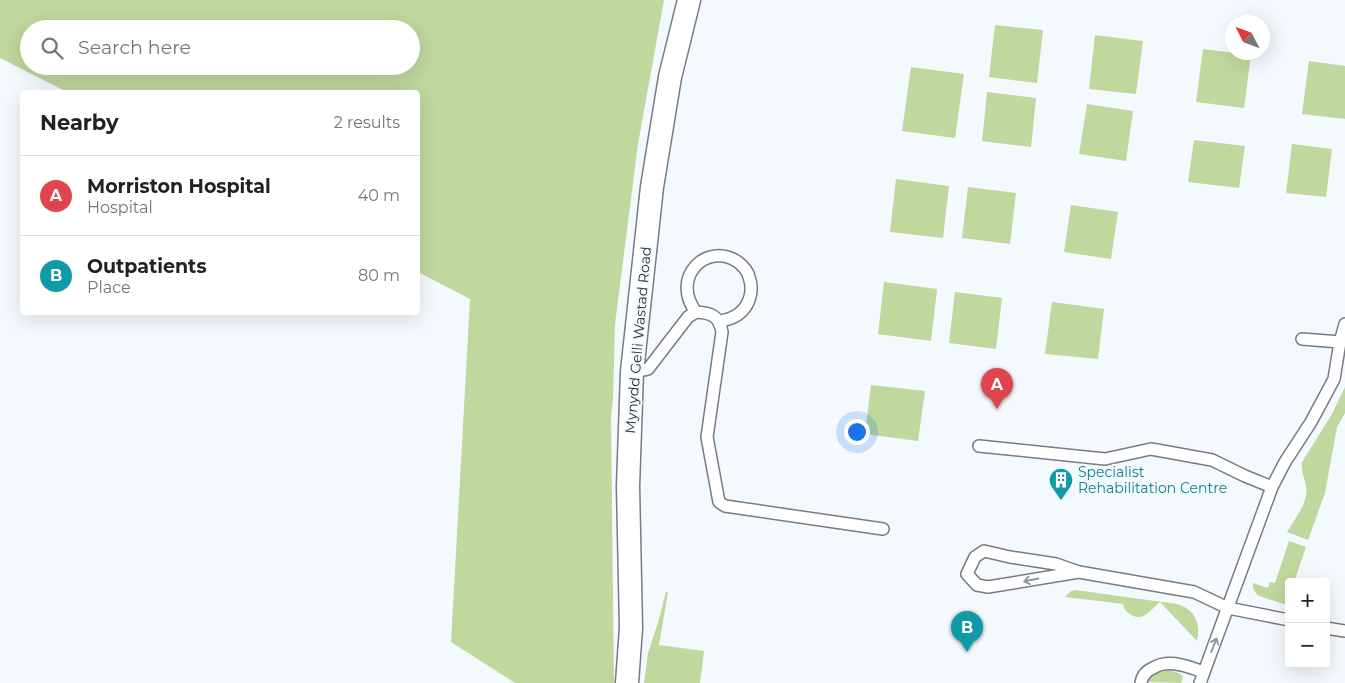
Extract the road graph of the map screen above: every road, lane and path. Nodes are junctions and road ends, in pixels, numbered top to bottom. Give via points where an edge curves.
1 (689, 0) edge
2 (696, 312) junction
3 (720, 321) junction
4 (1345, 324) edge
5 (1302, 339) dead end
6 (1340, 342) junction
7 (632, 372) junction
8 (979, 446) dead end
9 (1272, 487) junction
10 (883, 529) dead end
11 (1079, 572) junction
12 (1228, 608) junction
13 (1285, 619) edge
14 (1330, 629) edge
15 (1345, 631) edge
16 (1202, 678) edge
17 (627, 683) edge
18 (1141, 683) edge

1 - 7 street, Mynydd Gelli Wastad Road via 670,77 652,187
2 - 3 lane via 705,312
2 - 3 lane via 687,294 689,274 703,260 723,256 733,259 748,274 751,296 739,315
2 - 7 lane via 688,317 648,369
3 - 10 lane via 722,332 707,437 719,502 724,506
4 - 6 lane
5 - 6 lane
6 - 9 lane via 1334,379
7 - 17 street, Mynydd Gelli Wastad Road via 628,486 631,628
8 - 9 lane via 1105,459 1152,449 1212,460
9 - 12 lane
11 -> 11 lane via 988,587 977,585 967,574 975,557 984,552 1056,564
11 - 12 lane via 1194,592
12 - 13 lane
16 -> 12 lane
14 - 15 lane
16 - 18 lane via 1178,664 1159,664 1148,670

